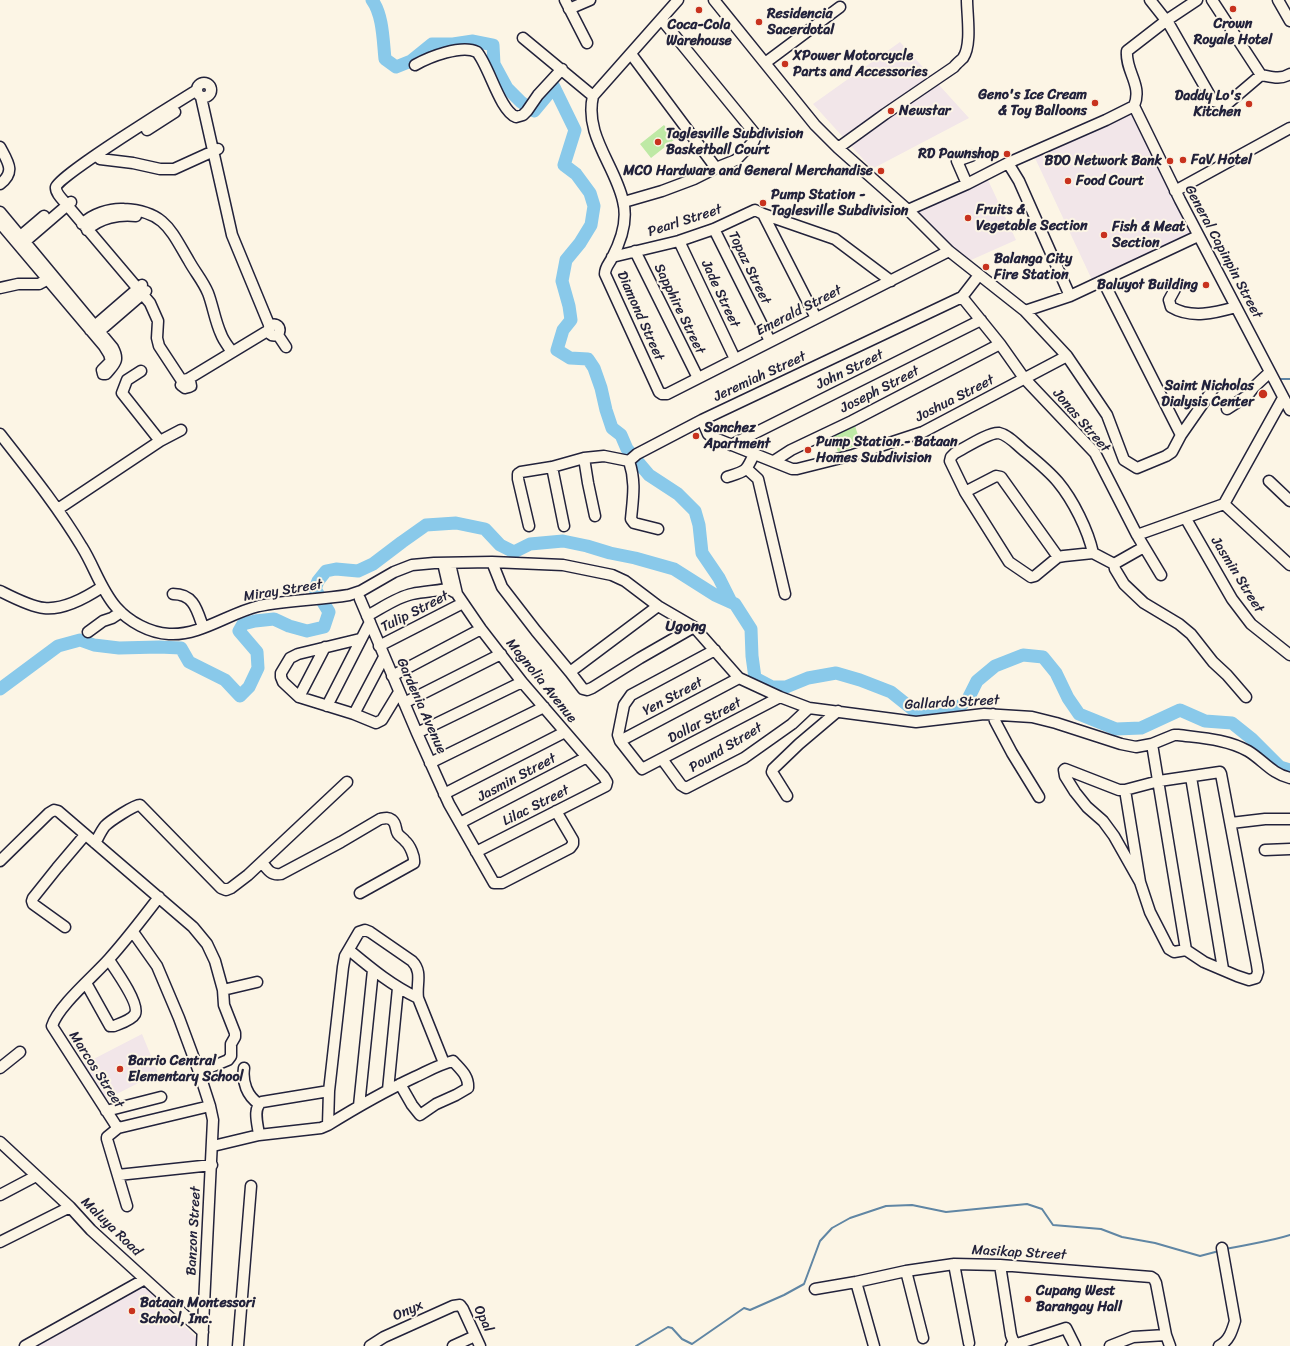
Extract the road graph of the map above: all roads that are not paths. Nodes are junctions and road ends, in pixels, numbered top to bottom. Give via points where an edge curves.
1 (590, 0) edge
2 (678, 0) edge
3 (714, 0) edge
4 (967, 0) edge
5 (1150, 0) edge
6 (1197, 0) edge
7 (1212, 0) edge
8 (1278, 0) edge
9 (567, 4) edge
10 (840, 7) dead end
11 (662, 20) junction
12 (1167, 20) junction
13 (1290, 21) edge
14 (523, 38) dead end
15 (587, 43) dead end
16 (631, 54) junction
17 (765, 63) junction
18 (415, 64) dead end
19 (562, 69) junction
20 (1290, 74) edge
21 (1261, 75) junction
22 (594, 96) junction
23 (1134, 106) junction
24 (1290, 128) edge
25 (0, 147) edge
26 (216, 147) junction
27 (838, 148) junction
28 (104, 155) junction
29 (971, 156) dead end
30 (0, 158) edge
31 (1008, 163) junction
32 (716, 168) junction
33 (5, 173) edge
34 (0, 184) edge
35 (968, 184) junction
36 (1175, 191) junction
37 (67, 201) junction
38 (624, 202) junction
39 (908, 210) junction
40 (0, 212) edge
41 (764, 214) junction
42 (0, 223) edge
43 (87, 225) junction
44 (714, 229) junction
45 (1198, 236) junction
46 (20, 241) junction
47 (679, 241) junction
48 (949, 251) junction
49 (635, 252) junction
50 (612, 257) junction
51 (979, 275) junction
52 (48, 276) junction
53 (0, 281) edge
54 (24, 281) junction
55 (891, 281) junction
56 (1103, 281) junction
57 (0, 288) edge
58 (1175, 289) dead end
59 (142, 290) junction
60 (1070, 296) junction
61 (962, 297) junction
62 (1236, 307) junction
63 (1025, 311) junction
64 (816, 318) junction
65 (981, 320) junction
66 (272, 330) junction
67 (770, 342) junction
68 (1000, 344) junction
69 (286, 347) dead end
70 (230, 353) junction
71 (1066, 356) junction
72 (735, 359) junction
73 (213, 366) junction
74 (141, 371) dead end
75 (1270, 372) junction
76 (698, 378) junction
77 (1024, 378) junction
78 (1213, 389) dead end
79 (662, 394) joint
80 (1283, 398) junction
81 (1227, 409) dead end
82 (1290, 410) edge
83 (702, 420) junction
84 (181, 430) dead end
85 (0, 434) edge
86 (1181, 435) junction
87 (160, 441) junction
88 (731, 445) junction
89 (754, 454) junction
90 (584, 458) junction
91 (633, 458) junction
92 (774, 461) junction
93 (552, 467) junction
94 (747, 469) junction
95 (727, 477) dead end
96 (1269, 481) dead end
97 (965, 492) junction
98 (1290, 501) edge
99 (1224, 504) junction
100 (58, 509) junction
101 (595, 516) dead end
102 (1186, 519) junction
103 (529, 526) dead end
104 (564, 526) dead end
105 (658, 529) dead end
106 (1137, 535) junction
107 (1144, 547) junction
108 (1093, 553) junction
109 (1058, 557) junction
110 (492, 562) junction
111 (447, 564) junction
112 (1114, 564) junction
113 (1290, 565) edge
114 (1161, 575) dead end
115 (102, 587) junction
116 (0, 591) edge
117 (456, 593) junction
118 (173, 594) dead end
119 (785, 594) dead end
120 (360, 599) dead end
121 (658, 606) junction
122 (121, 612) junction
123 (369, 619) junction
124 (204, 627) junction
125 (694, 627) junction
126 (481, 628) junction
127 (88, 632) dead end
128 (360, 639) junction
129 (379, 646) junction
130 (325, 647) junction
131 (715, 650) junction
132 (501, 654) junction
133 (1290, 655) edge
134 (384, 657) junction
135 (570, 672) junction
136 (392, 676) junction
137 (739, 678) junction
138 (522, 682) junction
139 (399, 692) junction
140 (299, 696) junction
141 (780, 697) junction
142 (1246, 697) dead end
143 (404, 703) junction
144 (327, 706) junction
145 (544, 707) junction
146 (810, 708) junction
147 (838, 711) junction
148 (354, 714) junction
149 (993, 714) junction
150 (565, 732) junction
151 (417, 733) junction
152 (620, 741) junction
153 (1152, 744) junction
154 (587, 757) junction
155 (662, 759) junction
156 (430, 763) junction
157 (1191, 777) junction
158 (1290, 778) edge
159 (1158, 781) junction
160 (347, 782) dead end
161 (607, 782) joint
162 (1125, 790) junction
163 (444, 794) junction
164 (787, 796) dead end
165 (1039, 797) dead end
166 (556, 811) junction
167 (1290, 819) edge
168 (1231, 823) junction
169 (460, 824) junction
170 (85, 835) junction
171 (95, 843) junction
172 (1290, 849) edge
173 (1265, 850) dead end
174 (476, 852) junction
175 (0, 861) edge
176 (262, 862) junction
177 (1140, 882) junction
178 (360, 893) dead end
179 (159, 897) junction
180 (65, 926) dead end
181 (133, 932) junction
182 (349, 950) junction
183 (1186, 950) junction
184 (109, 960) junction
185 (1223, 969) junction
186 (373, 970) junction
187 (258, 982) dead end
188 (86, 983) junction
189 (398, 988) junction
190 (223, 990) junction
191 (418, 998) junction
192 (20, 1052) dead end
193 (444, 1063) junction
194 (0, 1068) edge
195 (244, 1068) dead end
196 (199, 1072) junction
197 (400, 1084) junction
198 (388, 1090) junction
199 (329, 1091) junction
200 (161, 1097) dead end
201 (259, 1104) junction
202 (210, 1106) junction
203 (359, 1106) junction
204 (106, 1111) junction
205 (328, 1125) junction
206 (118, 1128) junction
207 (259, 1135) junction
208 (0, 1142) edge
209 (212, 1146) junction
210 (212, 1165) junction
211 (118, 1175) junction
212 (36, 1176) junction
213 (251, 1186) dead end
214 (0, 1195) edge
215 (127, 1206) dead end
216 (70, 1207) junction
217 (0, 1242) edge
218 (1222, 1248) dead end
219 (954, 1264) junction
220 (1000, 1265) junction
221 (906, 1271) junction
222 (145, 1279) junction
223 (856, 1282) junction
224 (815, 1289) dead end
225 (460, 1305) joint
226 (203, 1332) junction
227 (1166, 1335) junction
228 (475, 1336) junction
229 (923, 1338) dead end
230 (969, 1343) dead end
231 (25, 1346) edge
232 (202, 1346) edge
233 (238, 1346) edge
234 (370, 1346) edge
235 (453, 1346) edge
236 (480, 1346) edge
237 (874, 1346) edge
238 (1013, 1346) edge
239 (1075, 1346) edge
240 (1110, 1346) edge
241 (1170, 1346) edge
242 (1219, 1346) edge

1 - 9 street
2 - 11 street
3 - 17 street
4 - 27 street via 968,33 963,57 954,67
5 - 12 street
6 - 12 street
7 - 21 street
8 - 13 street
9 - 15 street
10 - 17 street
11 - 16 street
11 - 32 street via 756,135 754,141 736,160
12 - 21 street via 1213,101 1227,104
12 - 23 street via 1127,51 1126,57 1136,86 1137,99
14 - 19 street
16 - 22 street
16 - 32 street
17 - 27 street
18 - 19 street via 456,51 474,51 480,55 498,95 516,117 523,115
19 - 22 street
20 - 21 street via 1282,78
22 - 38 street, Diamond Street via 594,127 600,148
23 - 31 street
23 - 36 street, General Capinpin Street
24 - 36 street
25 - 33 street via 7,160
26 - 28 street via 179,165 150,164
26 - 28 street via 201,95 159,118
26 - 66 street via 235,234
27 - 39 street
28 - 37 street via 83,166 61,183
29 - 35 street via 957,161
30 - 33 street
31 - 35 street
31 - 60 street via 1019,181
32 - 38 street via 662,192
33 - 34 street via 7,179
35 - 39 street
36 - 45 street, General Capinpin Street
37 - 43 street
37 - 46 street
38 - 50 street, Diamond Street via 623,229
39 - 48 street
40 - 46 street
41 - 44 street, Pearl Street via 755,210
41 - 55 street, Pearl Street via 835,239
41 - 64 street
42 - 46 street
43 - 59 street
43 - 70 street via 114,217 140,214 155,219 172,237 204,290 219,337
44 - 47 street, Pearl Street
44 - 67 street, Topaz Street
45 - 56 street
45 - 62 street, General Capinpin Street
46 - 52 street
47 - 49 street, Pearl Street
47 - 72 street, Jade Street
48 - 51 street
48 - 55 street, Emerald Street
49 - 50 street, Pearl Street
49 - 76 street, Sapphire Street
50 - 79 street, Diamond Street via 604,274
51 - 61 street, Jeremiah Street
51 - 63 street
52 - 54 street
52 - 59 street via 95,330
53 - 54 street
54 - 57 street
55 - 64 street, Emerald Street
56 - 60 street
56 - 86 street
58 - 62 street via 1169,300 1171,308 1176,310 1202,314
59 - 73 street via 160,321 163,348 187,380
60 - 63 street
61 - 65 street, Jonas Street
61 - 83 street, Jeremiah Street
62 - 75 street, General Capinpin Street
63 - 71 street
64 - 67 street, Emerald Street
65 - 68 street, Jonas Street
65 - 88 street, John Street
66 - 69 street
66 - 70 street
66 - 73 street
67 - 72 street, Emerald Street
68 - 77 street, Jonas Street
68 - 92 street, Joseph Street
70 - 73 street
71 - 77 street, Joshua Street
71 - 86 street via 1107,415 1124,460 1128,464 1137,468 1166,456 1172,452
72 - 76 street, Emerald Street
74 - 87 street via 126,380 122,393
75 - 80 street, General Capinpin Street
75 - 81 street via 1247,396
76 - 79 street, Emerald Street via 667,394
77 - 92 street, Joshua Street via 916,435 797,469
77 - 106 street, Jonas Street via 1094,454
78 - 86 street
80 - 82 street, General Capinpin Street
80 - 99 street
83 - 88 street, Joshua Street via 708,434 718,441
83 - 91 street, Jeremiah Street
84 - 87 street
85 - 100 street, Miray Street
87 - 100 street
88 - 89 street, Joshua Street
89 - 92 street, Joshua Street
89 - 94 street
90 - 91 street
90 - 93 street
90 - 101 street
91 - 105 street via 632,521
93 - 103 street via 518,474
93 - 104 street
94 - 95 street
94 - 119 street via 758,479
96 - 98 street
97 - 108 street via 950,457 991,434 999,433 1006,436 1058,482 1090,538
97 - 109 street via 996,476 1001,477
97 - 109 street via 1009,562 1027,575 1035,576
99 - 102 street
99 - 113 street
100 - 115 street, Miray Street via 83,548
102 - 106 street
102 - 133 street, Jasmin Street via 1232,598 1251,624
106 - 107 street, Jonas Street
107 - 112 street
107 - 114 street, Jonas Street
108 - 109 street
108 - 112 street
110 - 111 street, Miray Street
110 - 121 street, Miray Street via 563,565 612,575 625,581
110 - 135 street via 502,587
111 - 117 street, Magnolia Avenue
111 - 124 street, Miray Street via 412,565 356,593 259,606
112 - 142 street via 1124,584 1144,603 1191,634
115 - 116 street via 77,601 46,608 34,606
115 - 122 street, Miray Street
117 - 123 street via 405,596
117 - 126 street, Magnolia Avenue
117 - 129 street, Tulip Street
118 - 124 street via 181,594 190,600
120 - 123 street, Gardenia Avenue
121 - 125 street, Gallardo Street
121 - 135 street
122 - 124 street, Miray Street via 141,626 169,634
122 - 127 street
123 - 128 street
123 - 129 street, Gardenia Avenue
125 - 131 street, Gallardo Street
125 - 135 street via 587,690
126 - 132 street, Magnolia Avenue
126 - 136 street
128 - 130 street
128 - 144 street
129 - 134 street, Gardenia Avenue
130 - 140 street
130 - 140 street via 290,658 281,672 283,682
131 - 137 street, Gallardo Street
131 - 152 street via 631,695 624,705 618,735
132 - 138 street, Magnolia Avenue
132 - 143 street
134 - 136 street, Gardenia Avenue
134 - 148 street
136 - 139 street, Gardenia Avenue
137 - 141 street, Gallardo Street
137 - 152 street, Yen Street
138 - 145 street, Magnolia Avenue
138 - 151 street
139 - 143 street, Gardenia Avenue
139 - 148 street via 379,722
140 - 144 street
141 - 146 street, Gallardo Street
141 - 155 street, Dollar Street
143 - 151 street, Gardenia Avenue
144 - 148 street
145 - 150 street, Magnolia Avenue
145 - 156 street
146 - 147 street, Gallardo Street
146 - 155 street, Pound Street via 744,758 686,788
147 - 149 street, Gallardo Street via 916,722 971,714
147 - 164 street via 773,769 772,772
149 - 153 street, Gallardo Street via 1032,717 1136,747
149 - 165 street
150 - 154 street, Magnolia Avenue
150 - 163 street
151 - 156 street, Gardenia Avenue
152 - 155 street, Dollar Street via 642,769
153 - 158 street, Gallardo Street via 1178,734 1229,744 1248,751 1276,773
153 - 159 street
154 - 161 street, Magnolia Avenue
154 - 169 street, Jasmin Street
156 - 163 street, Gardenia Avenue
157 - 159 street
157 - 168 street via 1218,772 1221,774
157 - 185 street
159 - 162 street
159 - 183 street
160 - 176 street
161 - 166 street, Lilac Street via 606,786
162 - 177 street
162 - 177 street via 1064,770 1075,792 1114,836
163 - 169 street, Gardenia Avenue
166 - 174 street, Lilac Street
166 - 174 street, Gardenia Avenue via 573,840 570,848 502,884 494,883
167 - 168 street
168 - 185 street via 1258,972 1256,978 1249,980
169 - 174 street, Gardenia Avenue
170 - 171 street
170 - 175 street via 54,810
170 - 180 street via 32,901
171 - 176 street via 105,826 138,804 221,888 231,888
171 - 179 street
172 - 173 street
176 - 178 street via 270,872 275,875 281,874 380,819 391,819 398,834 407,842 414,864
177 - 183 street via 1150,912 1170,949 1174,952
179 - 181 street
179 - 190 street via 193,927 207,944
181 - 184 street
181 - 196 street, Banzon Street via 157,966
182 - 186 street
182 - 191 street via 360,932 370,932 416,965 419,970
182 - 199 street via 343,967
183 - 185 street via 1204,962
184 - 188 street
184 - 188 street via 126,985 136,1007 133,1017 110,1026
186 - 189 street
186 - 203 street
187 - 190 street
188 - 204 street, Marcos Street via 62,1009 52,1026
189 - 191 street
189 - 198 street
190 - 196 street via 224,1005 235,1033 231,1044 231,1056 228,1060
191 - 193 street
192 - 194 street
193 - 197 street
193 - 197 street via 453,1061 459,1067 468,1078 468,1088 420,1115
195 - 201 street via 243,1079 246,1088
196 - 202 street, Banzon Street
197 - 198 street
198 - 203 street
199 - 201 street
199 - 205 street
200 - 204 street
201 - 207 street via 256,1110
202 - 206 street
202 - 209 street, Banzon Street via 213,1120
203 - 205 street
204 - 206 street, Marcos Street
205 - 207 street
206 - 211 street via 107,1139
207 - 209 street
208 - 212 street, Maluya Road
209 - 210 street, Banzon Street
210 - 211 street
210 - 226 street, Banzon Street
211 - 215 street
212 - 214 street
212 - 216 street, Maluya Road
213 - 233 street
216 - 217 street
216 - 222 street, Maluya Road via 91,1230
218 - 242 street via 1235,1321 1228,1340
219 - 220 street, Masikap Street
219 - 221 street, Masikap Street
219 - 230 street
220 - 227 street, Masikap Street via 1150,1277 1156,1283
220 - 238 street
221 - 223 street, Masikap Street
221 - 229 street
222 - 226 street, Maluya Road
222 - 231 street
223 - 224 street, Masikap Street
223 - 237 street
225 - 228 street, Opal
225 - 234 street, Onyx via 384,1337
226 - 232 street, Banzon Street
227 - 240 street via 1133,1337
227 - 241 street, Masikap Street
228 - 235 street
228 - 236 street, Opal
238 - 239 street via 1066,1328

